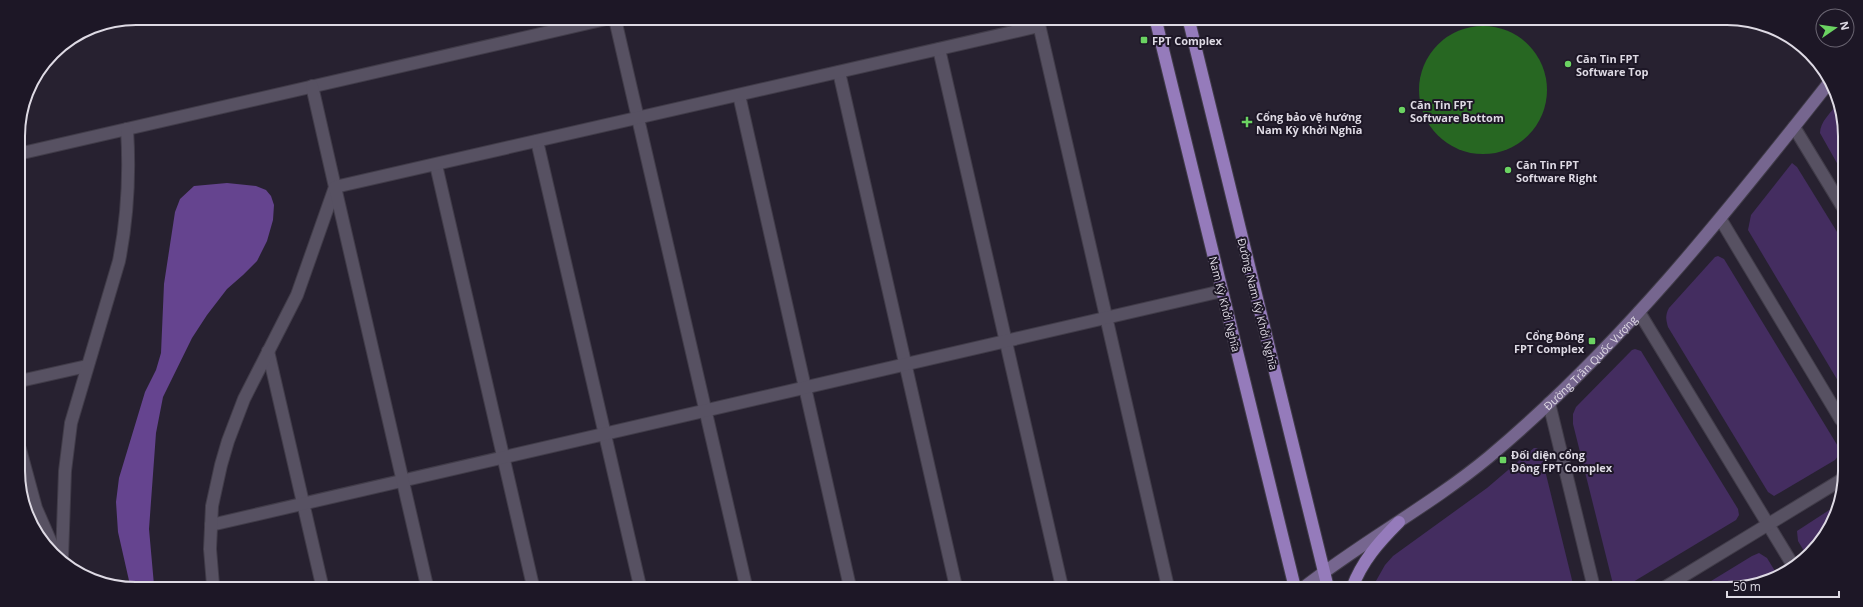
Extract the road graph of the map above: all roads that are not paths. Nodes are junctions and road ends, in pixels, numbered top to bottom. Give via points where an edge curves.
1 (580, 25) edge
2 (616, 25) edge
3 (1031, 25) edge
4 (1038, 25) edge
5 (1157, 25) edge
6 (1190, 25) edge
7 (939, 50) junction
8 (839, 72) junction
9 (312, 86) junction
10 (1826, 86) edge
11 (739, 95) junction
12 (638, 118) junction
13 (1794, 127) junction
14 (127, 129) junction
15 (537, 142) junction
16 (25, 152) edge
17 (436, 164) junction
18 (335, 187) junction
19 (1838, 199) edge
20 (1720, 220) junction
21 (1222, 291) junction
22 (1639, 312) junction
23 (1106, 319) junction
24 (1007, 341) junction
25 (268, 351) junction
26 (905, 364) junction
27 (87, 366) junction
28 (25, 380) edge
29 (806, 388) junction
30 (1549, 403) junction
31 (705, 411) junction
32 (1838, 415) edge
33 (605, 434) junction
34 (504, 458) junction
35 (25, 467) edge
36 (403, 481) junction
37 (1837, 482) edge
38 (303, 503) junction
39 (1399, 522) junction
40 (1767, 524) junction
41 (211, 525) junction
42 (50, 540) edge
43 (62, 553) edge
44 (1790, 562) edge
45 (1324, 571) junction
46 (213, 582) edge
47 (321, 582) edge
48 (426, 582) edge
49 (532, 582) edge
50 (639, 582) edge
51 (745, 582) edge
52 (849, 582) edge
53 (955, 582) edge
54 (1061, 582) edge
55 (1167, 582) edge
56 (1294, 582) edge
57 (1310, 582) edge
58 (1327, 582) edge
59 (1355, 582) edge
60 (1593, 582) edge
61 (1673, 582) edge

1 - 9 street
2 - 12 street
3 - 7 street
4 - 23 street
5 - 21 main road, Nam Kỳ Khởi Nghĩa
6 - 45 main road, Đường Nam Kỳ Khởi Nghĩa
7 - 8 street
7 - 24 street
8 - 11 street
8 - 26 street
9 - 14 street
9 - 18 street
10 - 13 street, Đường Trần Quốc Vượng
11 - 12 street
11 - 29 street
12 - 15 street
12 - 31 street
13 - 19 street
13 - 20 street, Đường Trần Quốc Vượng
14 - 16 street
14 - 27 street via 130,183 124,234 119,261
15 - 17 street
15 - 33 street
17 - 18 street
17 - 34 street
18 - 25 street via 297,295
18 - 36 street
20 - 22 street, Đường Trần Quốc Vượng
20 - 32 street
21 - 23 street
21 - 56 main road, Nam Kỳ Khởi Nghĩa
22 - 30 street, Đường Trần Quốc Vượng
22 - 40 street
23 - 24 street
23 - 55 street
24 - 26 street
24 - 54 street
25 - 38 street
25 - 41 street via 244,399 228,441 216,486
26 - 29 street
26 - 53 street
27 - 28 street
27 - 43 street via 67,447
29 - 31 street
29 - 52 street
30 - 39 street, Đường Trần Quốc Vượng via 1469,473
30 - 60 street
31 - 33 street
31 - 51 street
33 - 34 street
33 - 50 street
34 - 36 street
34 - 49 street
35 - 42 street via 36,508
36 - 38 street
36 - 48 street
37 - 40 street
38 - 41 street
38 - 47 street
39 - 45 street, Đường Trần Quốc Vượng
39 - 59 main road via 1368,556
40 - 44 street
40 - 61 street
41 - 46 street
45 - 57 street, Đường Trần Quốc Vượng
45 - 58 main road, Đường Nam Kỳ Khởi Nghĩa

